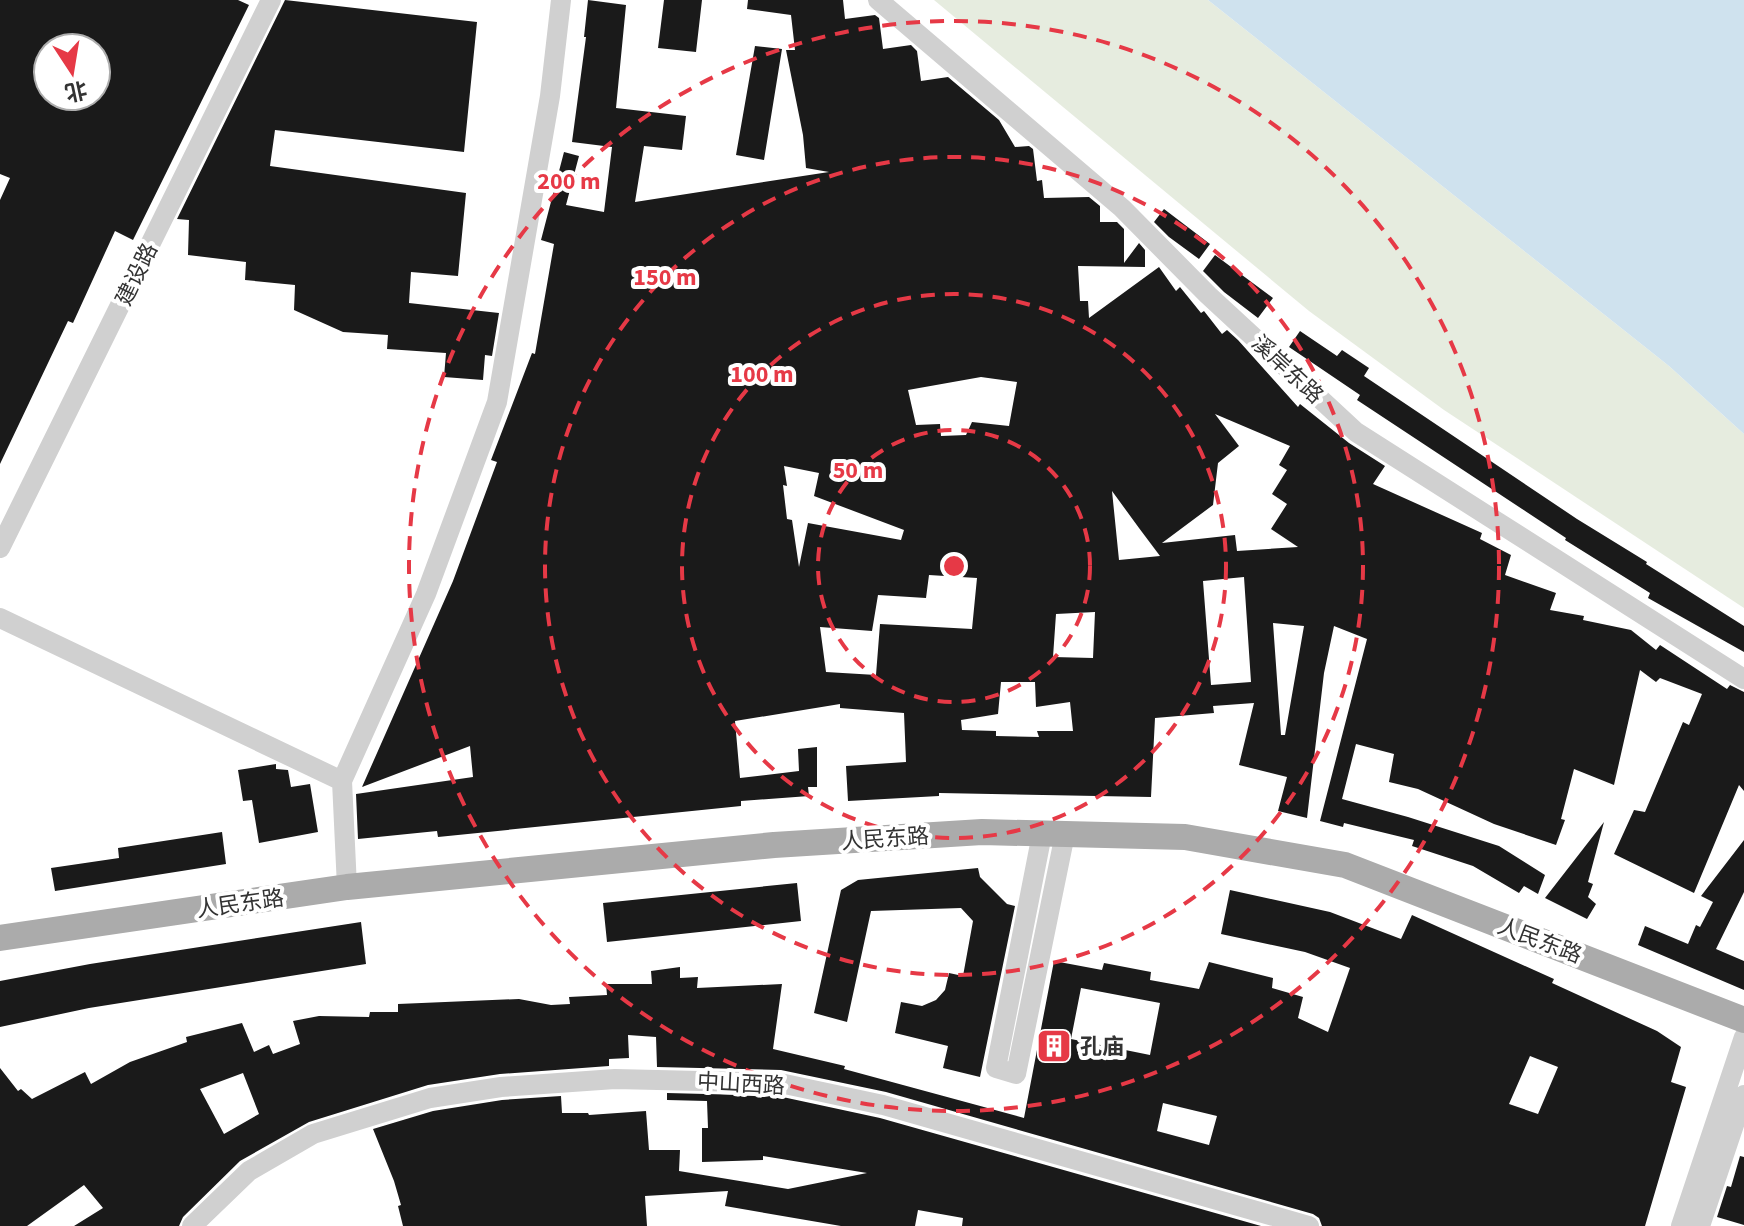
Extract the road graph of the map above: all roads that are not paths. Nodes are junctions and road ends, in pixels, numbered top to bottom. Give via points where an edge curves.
1 (271, 0) edge
2 (561, 0) edge
3 (878, 0) edge
4 (0, 548) edge
5 (0, 618) edge
6 (1744, 679) edge
7 (342, 781) junction
8 (1054, 834) junction
9 (347, 887) junction
10 (0, 938) edge
11 (1744, 1020) edge
12 (1744, 1037) edge
13 (1744, 1095) edge
14 (192, 1226) edge
15 (1309, 1226) edge
16 (1681, 1226) edge
17 (1700, 1226) edge

1 - 4 street, 建设路
2 - 7 street via 550,96 497,402 426,594
3 - 6 street, 溪岸东路 via 1122,208 1356,432
5 - 7 street
7 - 9 street
8 - 8 street via 1016,1074 996,1068
8 - 9 main road, 人民东路 via 982,832 774,845
8 - 11 main road, 人民东路 via 1185,837 1345,865
9 - 10 main road, 人民东路
12 - 16 street
13 - 17 street
14 - 15 street, 中山西路 via 249,1171 313,1134 430,1098 615,1079 780,1083 883,1105

